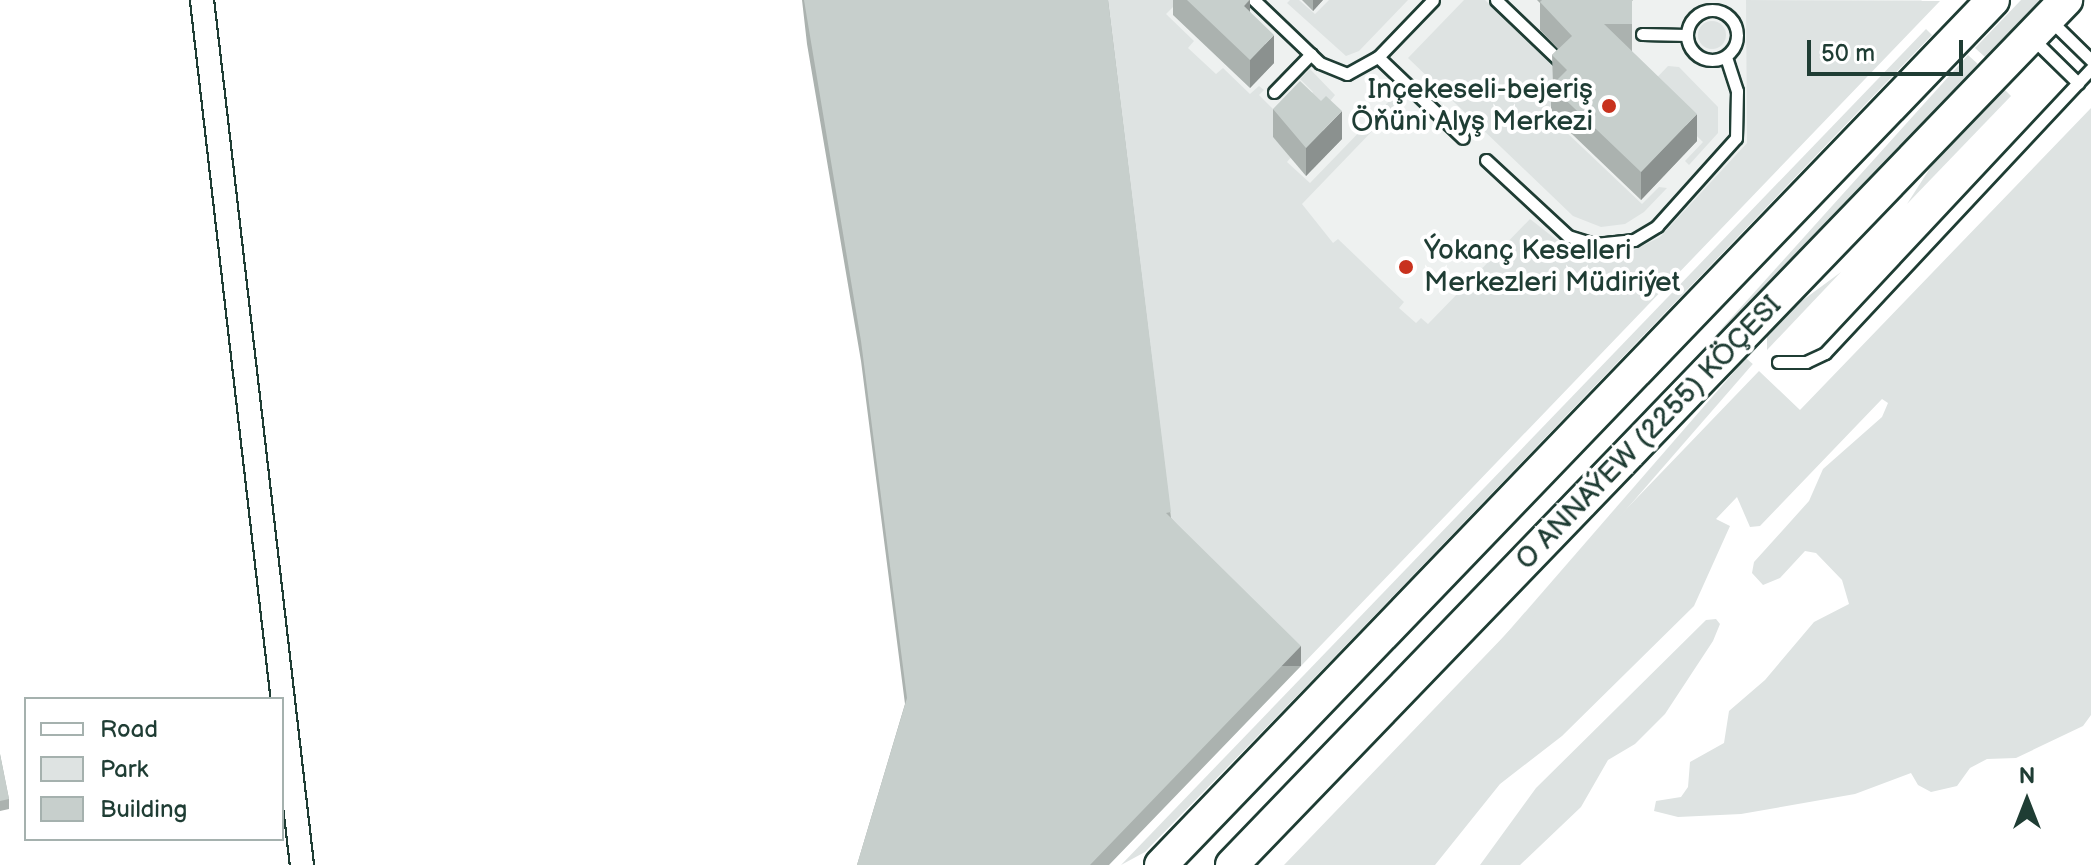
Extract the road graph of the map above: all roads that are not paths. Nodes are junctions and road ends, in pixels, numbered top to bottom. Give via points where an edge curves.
1 (202, 0) edge
2 (1254, 0) edge
3 (1433, 0) edge
4 (1496, 0) edge
5 (1993, 0) edge
6 (1716, 5) edge
7 (2048, 19) edge
8 (1642, 34) dead end
9 (1687, 35) junction
10 (1311, 54) junction
11 (1378, 57) junction
12 (1726, 57) junction
13 (2091, 60) edge
14 (1564, 65) edge
15 (2091, 69) edge
16 (2078, 83) junction
17 (1274, 92) dead end
18 (1463, 138) dead end
19 (1486, 160) dead end
20 (1778, 362) dead end
21 (283, 697) edge
22 (284, 709) edge
23 (302, 865) edge
24 (1161, 865) edge
25 (1232, 865) edge

1 - 21 street
2 - 10 lane
3 - 11 lane
4 - 14 lane
5 - 24 main road, O ANNAÝEW (2255) KÖÇESI
6 - 9 lane via 1699,14
6 - 12 lane via 1738,32 1735,48
7 - 13 lane
7 - 16 lane
7 - 25 main road, O ANNAÝEW (2255) KÖÇESI
8 - 9 lane
9 - 12 lane via 1698,56 1714,61
10 - 11 lane via 1334,72 1347,74
10 - 17 lane
11 - 18 lane
12 - 19 lane via 1737,91 1736,138 1657,226 1634,240 1595,244 1568,236
15 - 16 lane
16 - 20 lane via 1825,353 1806,362
22 - 23 street

